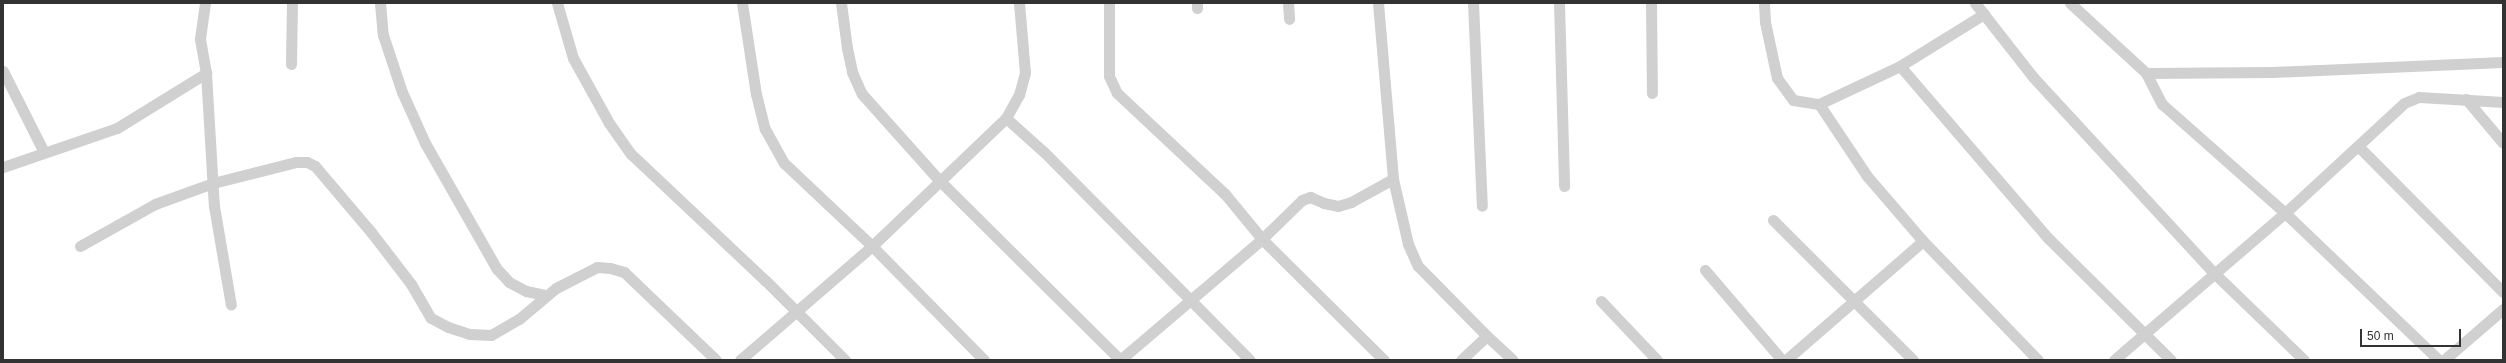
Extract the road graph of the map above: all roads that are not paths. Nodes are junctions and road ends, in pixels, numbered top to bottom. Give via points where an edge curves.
1 (205, 3) edge
2 (292, 3) edge
3 (380, 3) edge
4 (557, 3) edge
5 (742, 3) edge
6 (841, 3) edge
7 (1019, 3) edge
8 (1109, 3) edge
9 (1288, 3) edge
10 (1378, 3) edge
11 (1473, 3) edge
12 (1559, 3) edge
13 (1650, 3) edge
14 (1764, 3) edge
15 (1975, 3) edge
16 (2070, 3) edge
17 (1984, 14) junction
18 (1289, 19) dead end
19 (2503, 62) edge
20 (291, 64) dead end
21 (1900, 66) junction
22 (3, 71) edge
23 (206, 73) junction
24 (2146, 73) junction
25 (1652, 93) dead end
26 (2466, 99) junction
27 (2503, 102) edge
28 (1819, 104) junction
29 (1006, 118) junction
30 (2503, 143) edge
31 (2359, 147) junction
32 (44, 152) junction
33 (3, 167) edge
34 (1393, 179) junction
35 (939, 180) junction
36 (213, 183) junction
37 (1564, 186) dead end
38 (1482, 206) dead end
39 (2285, 213) junction
40 (1773, 220) dead end
41 (1262, 239) junction
42 (1923, 241) junction
43 (80, 246) dead end
44 (872, 246) junction
45 (1705, 270) dead end
46 (2214, 273) junction
47 (2503, 292) edge
48 (545, 295) junction
49 (1854, 300) junction
50 (1190, 301) junction
51 (1601, 301) dead end
52 (231, 306) dead end
53 (2503, 309) edge
54 (797, 312) junction
55 (2145, 334) junction
56 (1487, 336) junction
57 (716, 360) edge
58 (740, 360) edge
59 (845, 360) edge
60 (984, 360) edge
61 (1120, 360) edge
62 (1250, 360) edge
63 (1384, 360) edge
64 (1461, 360) edge
65 (1513, 360) edge
66 (1657, 360) edge
67 (1782, 360) edge
68 (1786, 360) edge
69 (1913, 360) edge
70 (2038, 360) edge
71 (2114, 360) edge
72 (2171, 360) edge
73 (2304, 360) edge
74 (2439, 360) edge
75 (2444, 360) edge

1 - 23 street via 200,39
2 - 20 street
3 - 48 street via 383,35 402,92 426,144 497,269 509,282 526,291
4 - 54 street via 574,58 609,123 631,154
5 - 44 street via 756,94 765,129 773,145 784,163
6 - 35 street via 846,48 852,72 862,94
7 - 29 street via 1025,73 1018,95
8 - 41 street via 1109,76 1116,93 1225,194
9 - 18 street
10 - 34 street
11 - 38 street
12 - 37 street
13 - 25 street
14 - 28 street via 1765,22 1777,78 1793,100
15 - 17 street
16 - 24 street
17 - 21 street
17 - 46 street via 2033,77
19 - 24 street via 2273,72
21 - 28 street
21 - 55 street via 2048,238
22 - 32 street
23 - 32 street via 117,128
23 - 36 street
24 - 39 street via 2162,104
26 - 27 street
26 - 30 street
26 - 31 street via 2412,98
28 - 42 street via 1867,176
29 - 35 street
29 - 50 street via 1045,153
31 - 39 street
31 - 47 street
32 - 33 street
34 - 41 street via 1351,202 1338,206 1310,197 1302,200
34 - 56 street via 1408,244 1418,266
35 - 44 street
35 - 61 street
36 - 43 street via 155,204
36 - 48 street via 296,162 315,166 402,273 431,318 448,327 470,334 491,335 519,319
36 - 52 street via 214,206
39 - 46 street
39 - 74 street
40 - 49 street
41 - 50 street
41 - 63 street
42 - 49 street
42 - 70 street
44 - 54 street
44 - 60 street
45 - 67 street
46 - 55 street
46 - 73 street
48 - 57 street via 596,267 624,272
49 - 68 street
49 - 69 street
50 - 61 street
50 - 62 street
51 - 66 street
53 - 75 street
54 - 58 street
54 - 59 street
55 - 71 street
55 - 72 street
56 - 64 street
56 - 65 street

